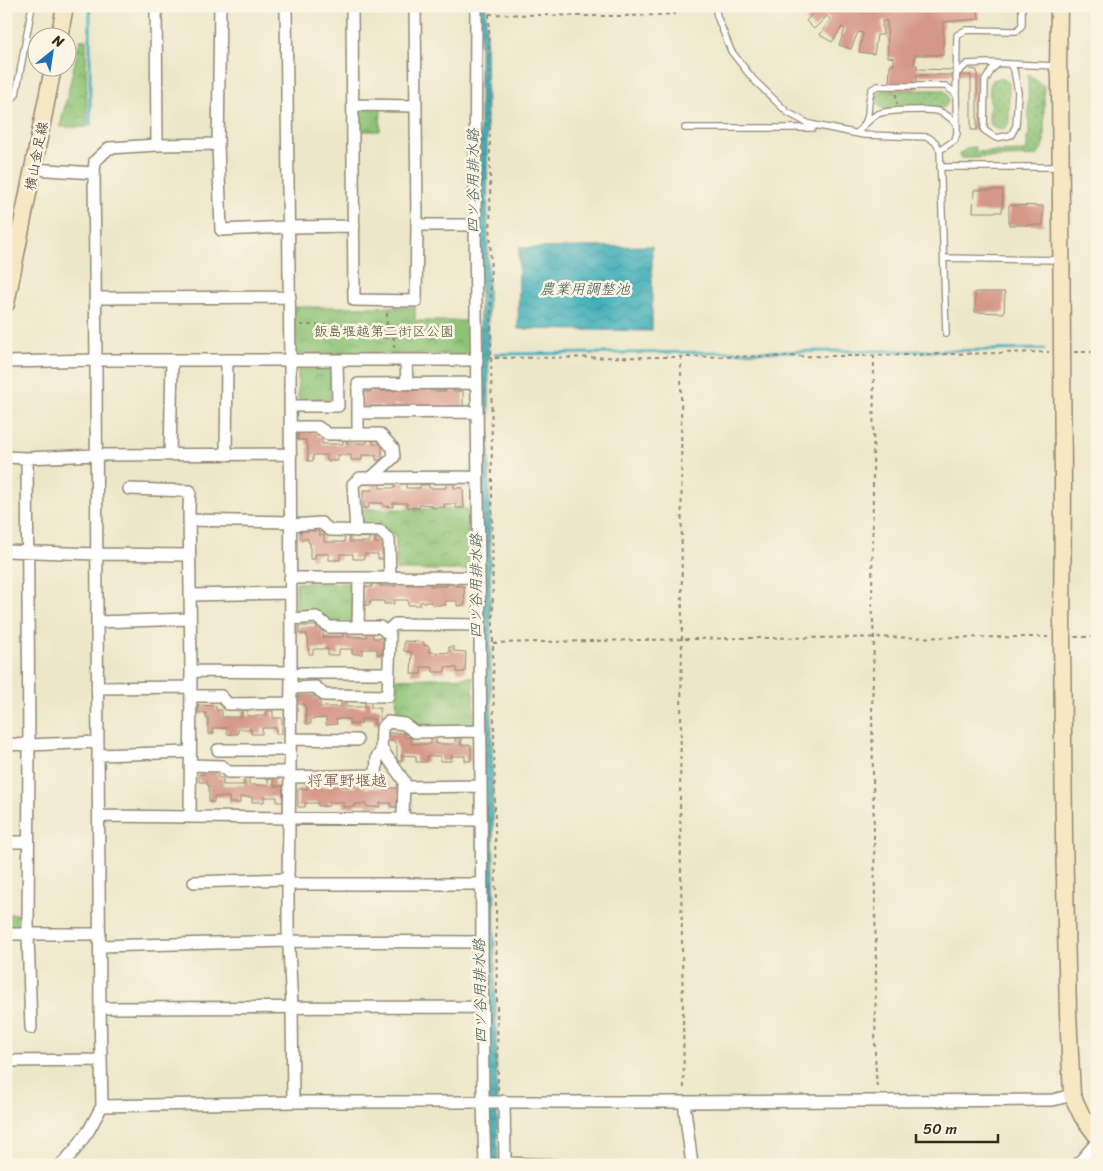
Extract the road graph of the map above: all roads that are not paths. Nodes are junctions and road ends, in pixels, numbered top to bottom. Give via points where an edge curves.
1 (32, 6) edge
2 (65, 6) edge
3 (156, 6) edge
4 (220, 6) edge
5 (286, 6) edge
6 (352, 6) edge
7 (415, 6) edge
8 (476, 6) edge
9 (716, 6) edge
10 (1022, 6) edge
11 (1059, 6) edge
12 (61, 28) edge
13 (998, 64) junction
14 (1010, 64) junction
15 (1058, 66) junction
16 (957, 73) junction
17 (51, 78) edge
18 (956, 94) junction
19 (6, 100) edge
20 (353, 105) junction
21 (416, 106) junction
22 (865, 124) junction
23 (957, 124) junction
24 (826, 127) junction
25 (685, 128) dead end
26 (856, 133) junction
27 (218, 144) junction
28 (157, 145) junction
29 (940, 150) junction
30 (940, 167) junction
31 (1060, 167) junction
32 (33, 169) junction
33 (94, 174) junction
34 (417, 225) junction
35 (476, 225) junction
36 (354, 226) junction
37 (288, 227) junction
38 (944, 258) junction
39 (1061, 260) junction
40 (290, 297) junction
41 (96, 298) junction
42 (6, 304) edge
43 (946, 334) dead end
44 (96, 360) junction
45 (290, 360) junction
46 (337, 360) junction
47 (406, 360) junction
48 (477, 360) junction
49 (172, 361) junction
50 (227, 361) junction
51 (6, 362) edge
52 (407, 383) junction
53 (477, 383) junction
54 (290, 406) junction
55 (358, 412) junction
56 (477, 412) junction
57 (290, 427) junction
58 (358, 434) junction
59 (291, 454) junction
60 (96, 455) junction
61 (170, 455) junction
62 (226, 455) junction
63 (6, 457) edge
64 (27, 458) junction
65 (371, 478) junction
66 (478, 478) junction
67 (129, 489) dead end
68 (189, 520) junction
69 (291, 523) junction
70 (356, 531) junction
71 (6, 551) edge
72 (28, 551) junction
73 (96, 554) junction
74 (189, 554) junction
75 (479, 577) junction
76 (290, 578) junction
77 (359, 578) junction
78 (390, 578) junction
79 (291, 593) junction
80 (190, 595) junction
81 (190, 619) junction
82 (291, 619) junction
83 (96, 622) junction
84 (480, 625) junction
85 (358, 627) junction
86 (386, 632) junction
87 (191, 671) junction
88 (296, 673) junction
89 (389, 673) junction
90 (97, 688) junction
91 (291, 688) junction
92 (191, 692) junction
93 (290, 703) junction
94 (481, 731) junction
95 (356, 740) dead end
96 (98, 742) junction
97 (6, 744) edge
98 (29, 745) junction
99 (290, 745) junction
100 (381, 748) junction
101 (218, 750) dead end
102 (190, 752) junction
103 (98, 754) junction
104 (190, 765) junction
105 (290, 774) junction
106 (376, 775) junction
107 (402, 782) junction
108 (481, 786) junction
109 (99, 816) junction
110 (190, 816) junction
111 (289, 818) junction
112 (403, 818) junction
113 (481, 820) junction
114 (6, 842) edge
115 (28, 842) junction
116 (288, 881) junction
117 (194, 882) dead end
118 (481, 884) junction
119 (6, 934) edge
120 (28, 934) junction
121 (100, 940) junction
122 (289, 941) junction
123 (482, 942) junction
124 (292, 1007) junction
125 (482, 1007) junction
126 (100, 1008) junction
127 (31, 1028) dead end
128 (101, 1060) junction
129 (6, 1061) edge
130 (1072, 1095) junction
131 (293, 1102) junction
132 (493, 1102) junction
133 (684, 1102) junction
134 (102, 1106) junction
135 (1097, 1136) edge
136 (1097, 1142) edge
137 (61, 1165) edge
138 (485, 1165) edge
139 (557, 1165) edge
140 (692, 1165) edge
141 (1077, 1165) edge

1 - 19 lane via 16,94
2 - 12 street
3 - 28 street
4 - 27 street
5 - 37 street
6 - 20 street
7 - 21 street
8 - 35 street
9 - 24 lane via 731,51 753,79 787,112 809,124
10 - 16 lane via 1022,25 1018,31 966,30 958,35
11 - 15 street
13 - 14 lane
13 - 14 lane via 985,81 984,130 996,138 1011,134 1016,126 1018,92
13 - 16 lane via 967,64
14 - 15 lane
15 - 31 street
16 - 18 lane
17 - 32 street, 横山金足線
18 - 22 lane via 946,86 878,86 868,97 869,113
18 - 23 lane
20 - 21 street
20 - 36 street
21 - 34 street
22 - 23 lane via 878,114 936,110
22 - 26 lane
23 - 29 lane via 955,140
24 - 25 lane
24 - 26 lane
26 - 29 lane via 928,137
27 - 28 street
27 - 37 street via 222,230
28 - 33 street via 110,148 95,161
29 - 30 lane
30 - 31 lane
30 - 38 lane
31 - 39 street
32 - 33 street
32 - 42 street, 横山金足線
33 - 41 street
34 - 35 street
34 - 36 street via 416,301 354,300
35 - 48 street
36 - 37 street
37 - 40 street
38 - 39 lane
38 - 43 lane
39 - 130 street via 1064,836
40 - 41 street
40 - 45 street
41 - 44 street
44 - 49 street
44 - 51 street
44 - 60 street
45 - 46 street
45 - 50 street
45 - 54 street
46 - 47 street
46 - 54 street via 338,406
47 - 48 street
47 - 52 street
48 - 53 street
49 - 50 street
49 - 61 street
50 - 62 street
52 - 53 street
52 - 55 street via 358,384
53 - 56 street
54 - 57 street
55 - 56 street
55 - 58 street
56 - 66 street
57 - 58 street via 318,427 328,434
57 - 59 street
58 - 65 street via 380,434 393,448 394,457
59 - 62 street
59 - 69 street
60 - 61 street
60 - 64 street
60 - 73 street
61 - 62 street
63 - 64 street
64 - 72 street
65 - 66 street
65 - 70 street via 360,478 353,484
66 - 75 street
67 - 68 street via 190,490
68 - 69 street
68 - 74 street
69 - 70 street via 320,523 330,530
69 - 76 street
70 - 78 street via 380,531 390,540
71 - 72 street
72 - 73 street
72 - 98 street
73 - 74 street
73 - 83 street
74 - 80 street
75 - 78 street
75 - 84 street
76 - 77 street
76 - 79 street
77 - 78 street
77 - 85 street
79 - 80 street
79 - 82 street
80 - 81 street
81 - 83 street
81 - 87 street
82 - 85 street via 316,617 329,627
82 - 88 street
83 - 90 street
84 - 86 street via 395,624
84 - 94 street
85 - 86 street via 380,627
86 - 89 street via 390,636
87 - 88 street
87 - 92 street
88 - 89 street
88 - 91 street
89 - 91 street via 388,696 324,695 316,687
90 - 92 street
90 - 96 street
91 - 93 street
92 - 93 street via 220,696 228,704
92 - 102 street
93 - 99 street
94 - 100 street via 415,732 404,724 388,722 382,728
94 - 108 street
95 - 99 street
96 - 98 street
96 - 103 street
97 - 98 street
98 - 115 street
99 - 101 street
99 - 105 street
100 - 106 street
100 - 107 street
102 - 103 street
102 - 104 street
103 - 109 street
104 - 105 street via 222,766 228,772
104 - 110 street
105 - 106 street
105 - 111 street
106 - 107 street
107 - 108 street
107 - 112 street
108 - 113 street
109 - 110 street
109 - 121 street
110 - 111 street
111 - 112 street
111 - 116 street
112 - 113 street
113 - 118 street
114 - 115 street
115 - 120 street
116 - 117 street
116 - 118 street
116 - 122 street
118 - 123 street
119 - 120 street
120 - 121 street
120 - 127 street
121 - 122 street
121 - 126 street
122 - 123 street
122 - 124 street
123 - 125 street
124 - 125 street
124 - 126 street
124 - 131 street
125 - 132 street
126 - 128 street
128 - 129 street
128 - 134 street
130 - 133 street via 1053,1100
130 - 135 street
131 - 132 street
131 - 134 street
132 - 133 street
132 - 138 street
132 - 139 street via 505,1164
133 - 140 street
134 - 137 street via 89,1130
136 - 141 street

